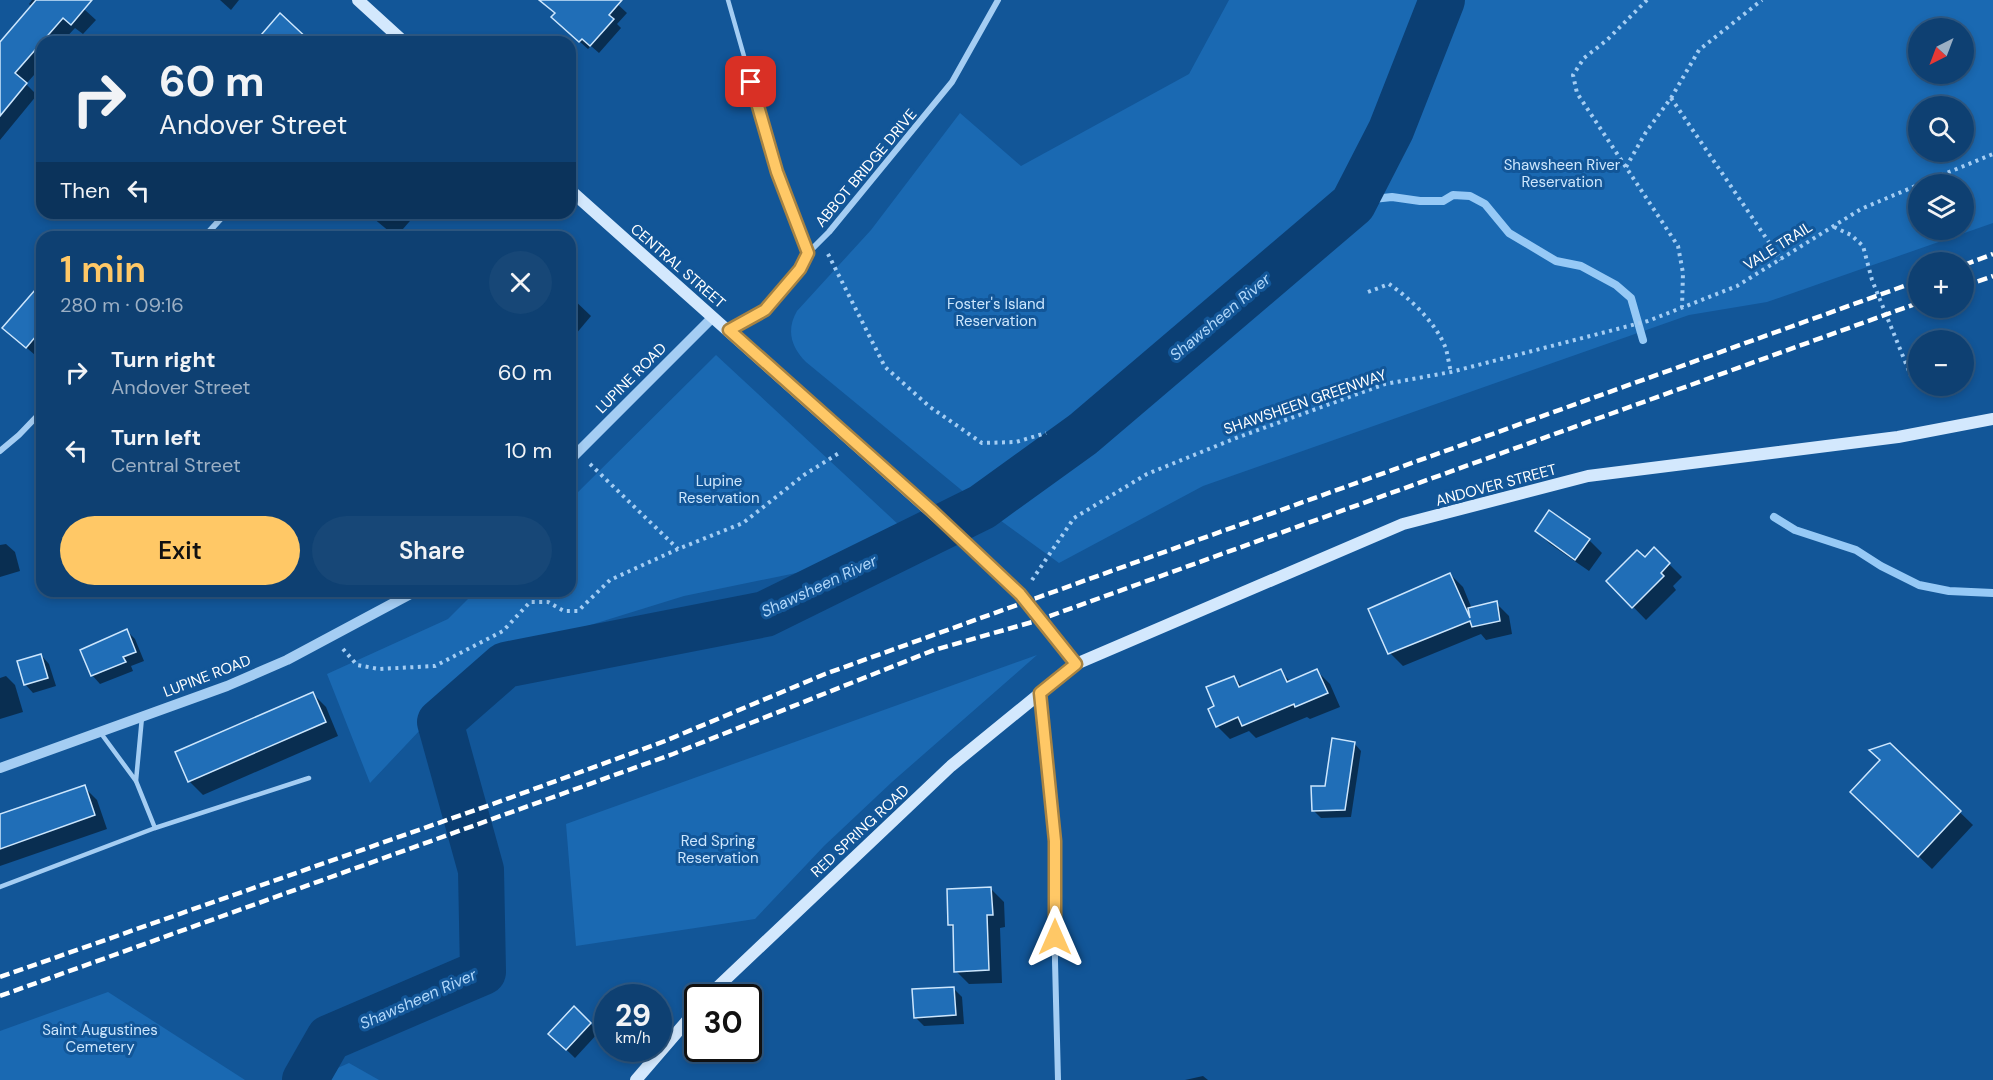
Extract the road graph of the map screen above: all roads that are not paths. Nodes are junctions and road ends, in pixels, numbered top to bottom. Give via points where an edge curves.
1 (358, 0) edge
2 (728, 0) edge
3 (998, 0) edge
4 (388, 36) edge
5 (576, 195) edge
6 (220, 219) edge
7 (210, 231) edge
8 (808, 253) junction
9 (713, 317) junction
10 (729, 330) junction
11 (36, 417) edge
12 (1993, 419) edge
13 (0, 451) edge
14 (576, 454) edge
15 (405, 597) edge
16 (1076, 664) junction
17 (1040, 693) junction
18 (142, 717) junction
19 (100, 732) junction
20 (0, 768) edge
21 (309, 778) dead end
22 (136, 781) junction
23 (155, 828) junction
24 (0, 887) edge
25 (721, 984) edge
26 (684, 1024) edge
27 (636, 1080) edge
28 (1059, 1080) edge

1 - 4 main road
2 - 8 lane via 777,172
3 - 8 street, ABBOT BRIDGE DRIVE via 952,82
5 - 9 main road, CENTRAL STREET
6 - 7 street
8 - 10 street, ABBOT BRIDGE DRIVE via 800,269 765,310
9 - 10 main road, CENTRAL STREET
9 - 14 street, LUPINE ROAD
10 - 16 main road, CENTRAL STREET via 1020,594
11 - 13 street
12 - 16 main road, ANDOVER STREET via 1898,437 1588,476 1403,524
15 - 18 street, LUPINE ROAD via 287,660
16 - 17 main road, ANDOVER STREET
17 - 25 main road, RED SPRING ROAD via 951,766
17 - 28 street via 1055,841
18 - 19 street, LUPINE ROAD
18 - 22 lane
19 - 20 street, LUPINE ROAD
19 - 22 lane
21 - 23 lane
22 - 23 lane
23 - 24 lane
26 - 27 main road

